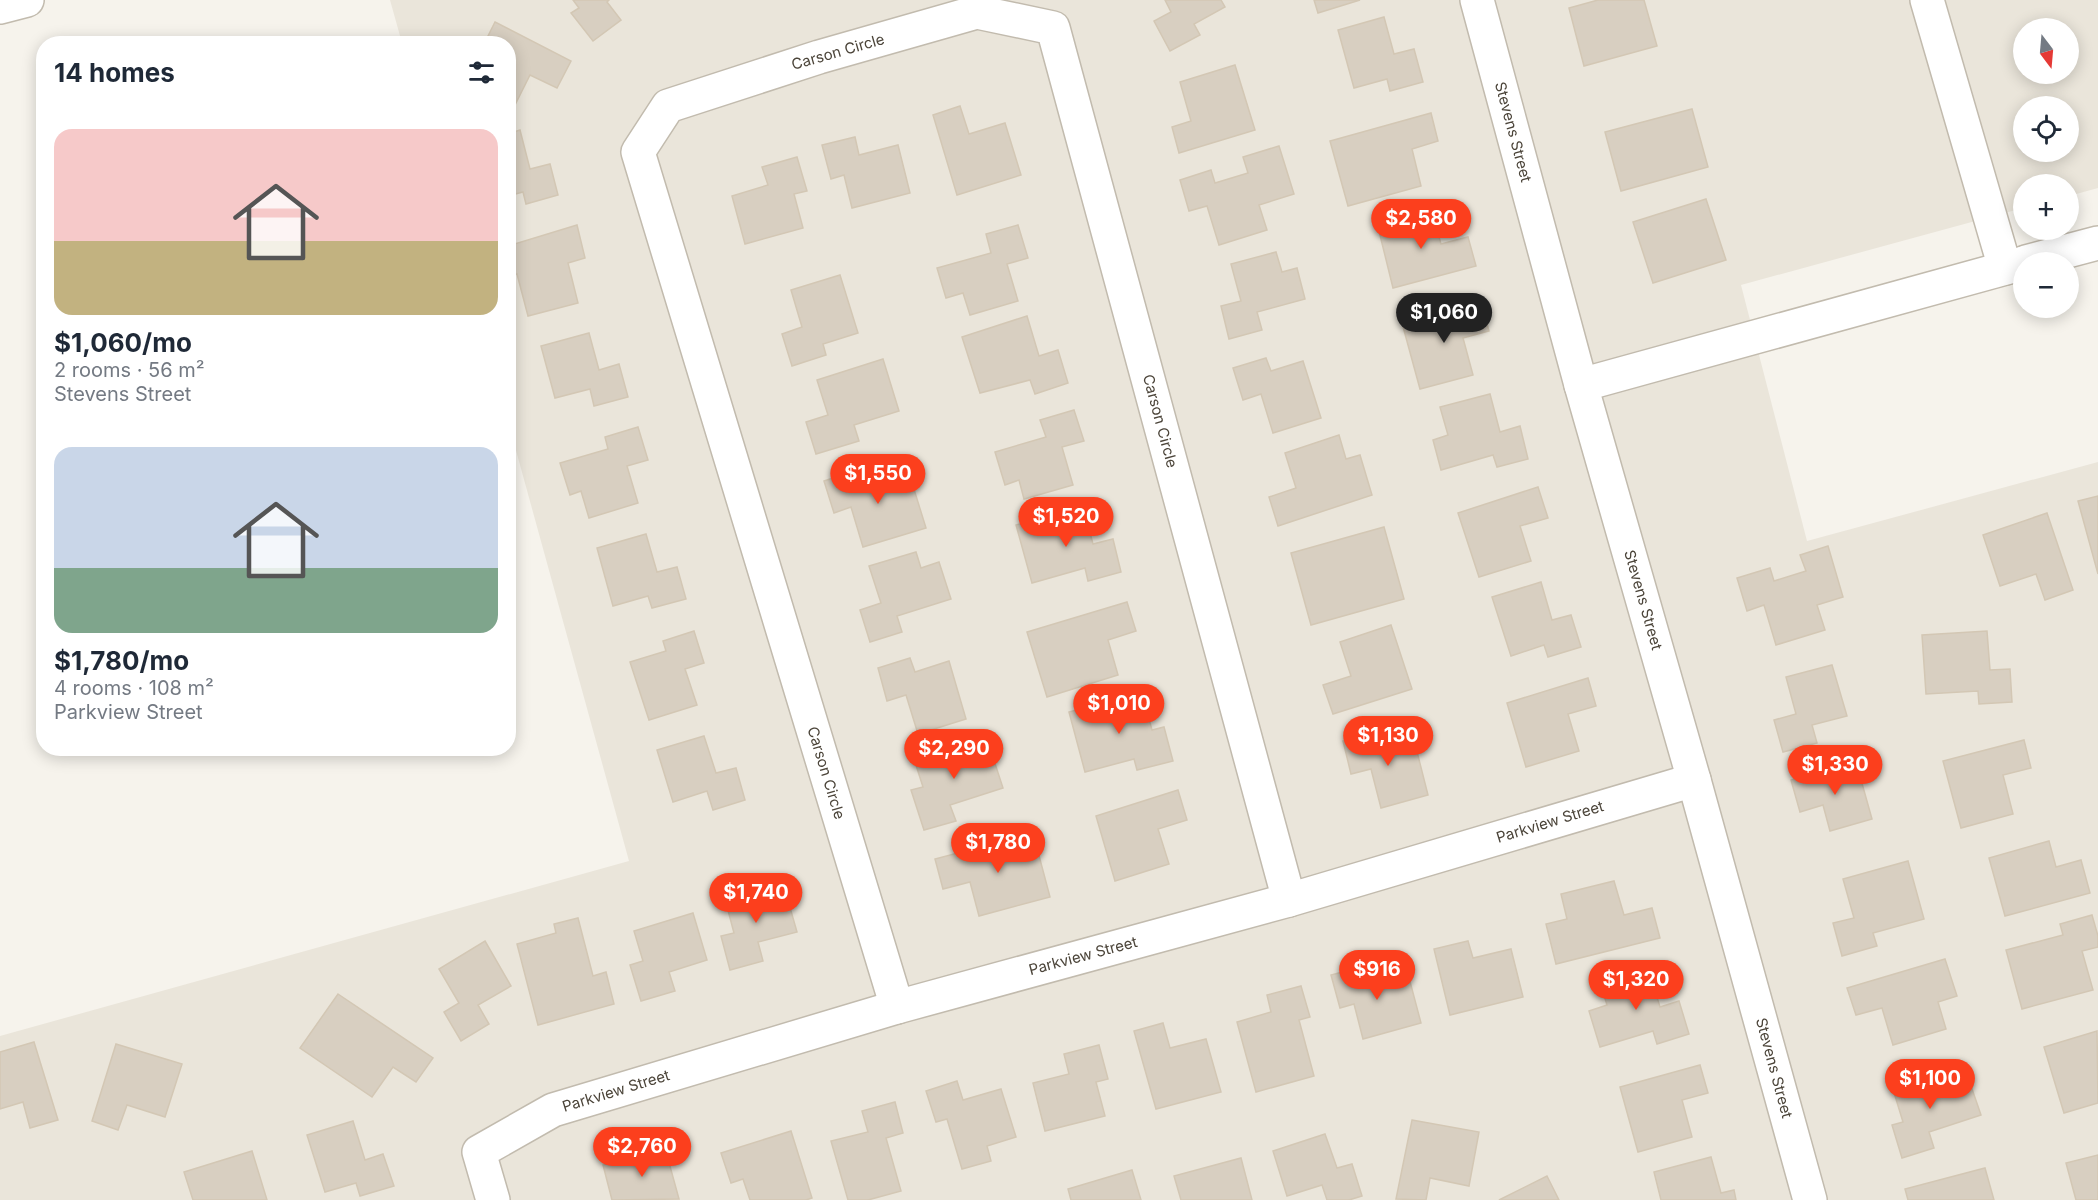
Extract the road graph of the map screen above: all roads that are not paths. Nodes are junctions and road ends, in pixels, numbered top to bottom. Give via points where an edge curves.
1 (27, 0) edge
2 (1477, 0) edge
3 (1927, 0) edge
4 (0, 7) edge
5 (2098, 243) edge
6 (2014, 252) edge
7 (2065, 252) edge
8 (2013, 266) edge
9 (1581, 385) junction
10 (1694, 780) junction
11 (1289, 900) junction
12 (897, 1007) junction
13 (493, 1200) edge
14 (1810, 1200) edge

1 - 4 street
2 - 9 street, Stevens Street
3 - 6 street
5 - 7 street
8 - 9 street
9 - 10 street, Stevens Street
10 - 11 street, Parkview Street
10 - 14 street, Stevens Street
11 - 12 street, Parkview Street
11 - 12 street, Carson Circle via 1053,28 977,12 668,106 638,152
12 - 13 street, Parkview Street via 554,1110 479,1152

